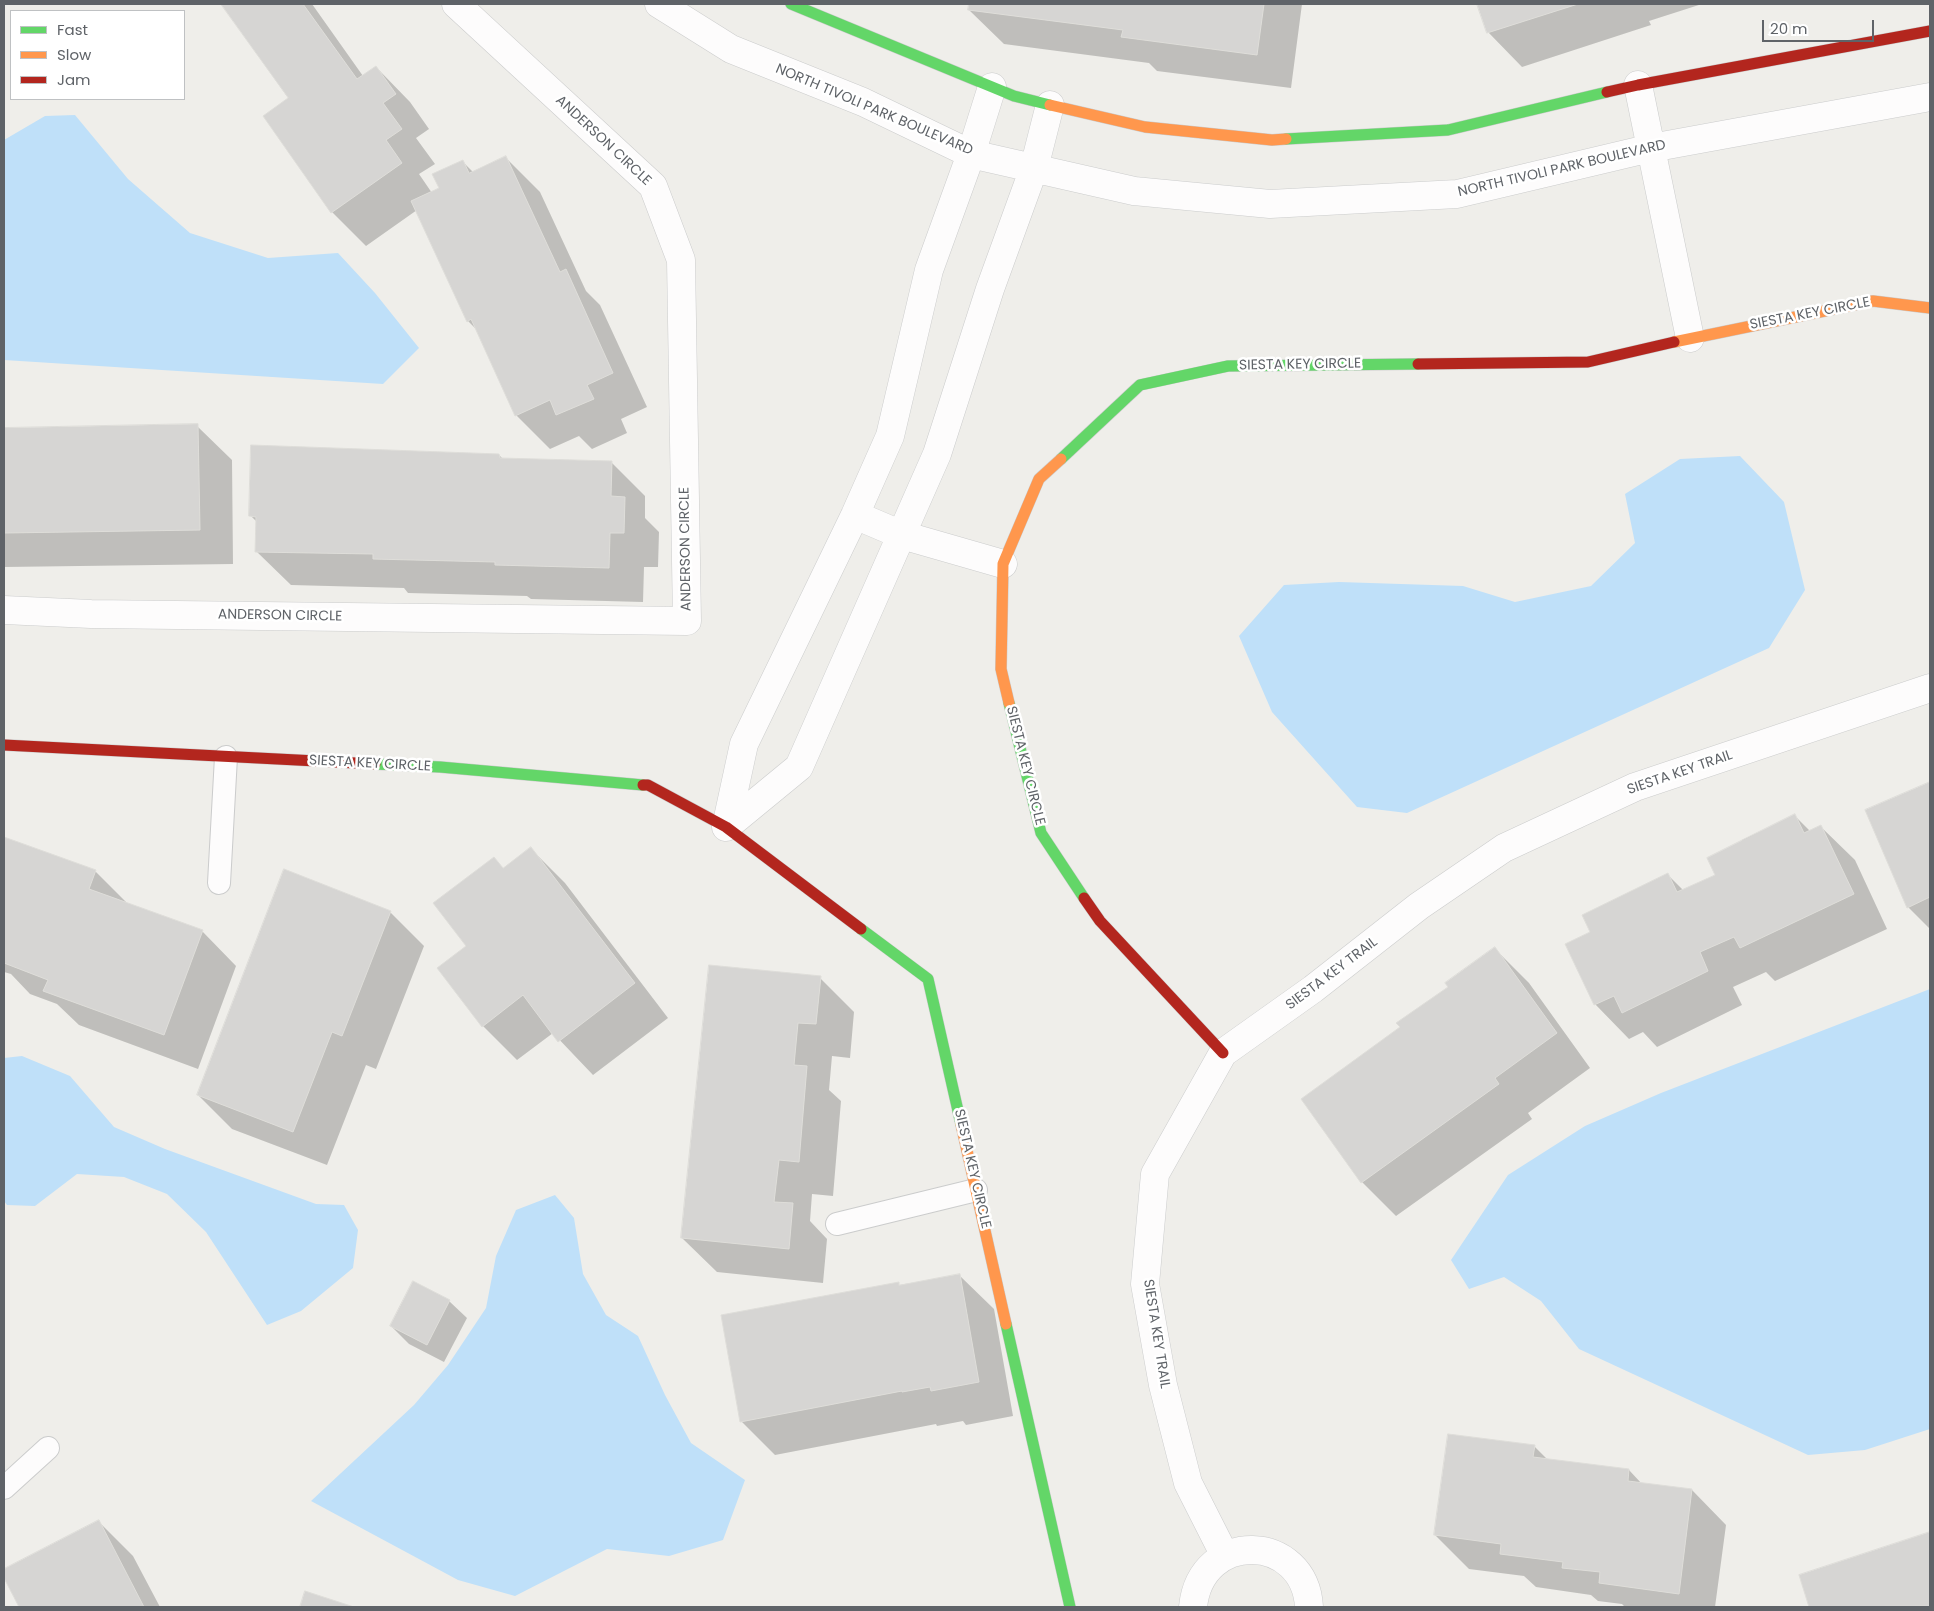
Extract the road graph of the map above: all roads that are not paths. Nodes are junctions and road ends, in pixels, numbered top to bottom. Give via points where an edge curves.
1 (456, 4) edge
2 (659, 4) edge
3 (791, 4) edge
4 (1930, 31) edge
5 (1638, 85) junction
6 (992, 87) junction
7 (1930, 97) edge
8 (1050, 104) junction
9 (1651, 148) junction
10 (971, 154) junction
11 (1034, 168) junction
12 (1930, 308) edge
13 (1690, 338) junction
14 (855, 515) junction
15 (902, 535) junction
16 (1003, 564) junction
17 (4, 610) edge
18 (1930, 688) edge
19 (4, 745) edge
20 (226, 757) junction
21 (726, 827) junction
22 (219, 883) dead end
23 (1224, 1053) junction
24 (976, 1190) junction
25 (837, 1224) dead end
26 (48, 1448) dead end
27 (4, 1488) edge
28 (1225, 1556) junction
29 (1070, 1607) edge
30 (1193, 1607) edge
31 (1309, 1607) edge

1 - 17 street, ANDERSON CIRCLE via 652,186 681,260 687,621 92,614
2 - 10 street, NORTH TIVOLI PARK BOULEVARD via 731,49 863,102
3 - 6 street
4 - 5 street
5 - 8 street via 1448,130 1272,140 1146,127
5 - 9 street
6 - 8 street
6 - 10 street
7 - 9 street, NORTH TIVOLI PARK BOULEVARD
8 - 11 street
9 - 11 street, NORTH TIVOLI PARK BOULEVARD via 1457,194 1270,204 1134,191
9 - 13 street
10 - 11 street, NORTH TIVOLI PARK BOULEVARD
10 - 14 street via 929,270 890,436
11 - 15 street via 990,289 937,454
12 - 13 street, SIESTA KEY CIRCLE via 1873,301
13 - 16 street, SIESTA KEY CIRCLE via 1588,362 1228,366 1140,385 1039,479
14 - 15 street
14 - 21 street via 744,744
15 - 16 street
15 - 21 street via 799,767
16 - 23 street, SIESTA KEY CIRCLE via 1001,669 1041,833 1100,921
18 - 23 street, SIESTA KEY TRAIL via 1635,787 1504,848 1420,906
19 - 20 street, SIESTA KEY CIRCLE
20 - 21 street, SIESTA KEY CIRCLE via 440,767 648,786
20 - 22 lane
21 - 24 street, SIESTA KEY CIRCLE via 928,979
23 - 28 street, SIESTA KEY TRAIL via 1155,1174 1145,1284 1163,1385 1188,1483
24 - 25 lane
24 - 29 street, SIESTA KEY CIRCLE
26 - 27 lane
28 - 30 street via 1211,1565 1201,1578 1194,1593
28 - 31 street via 1241,1550 1259,1550 1276,1555 1290,1564 1302,1579

